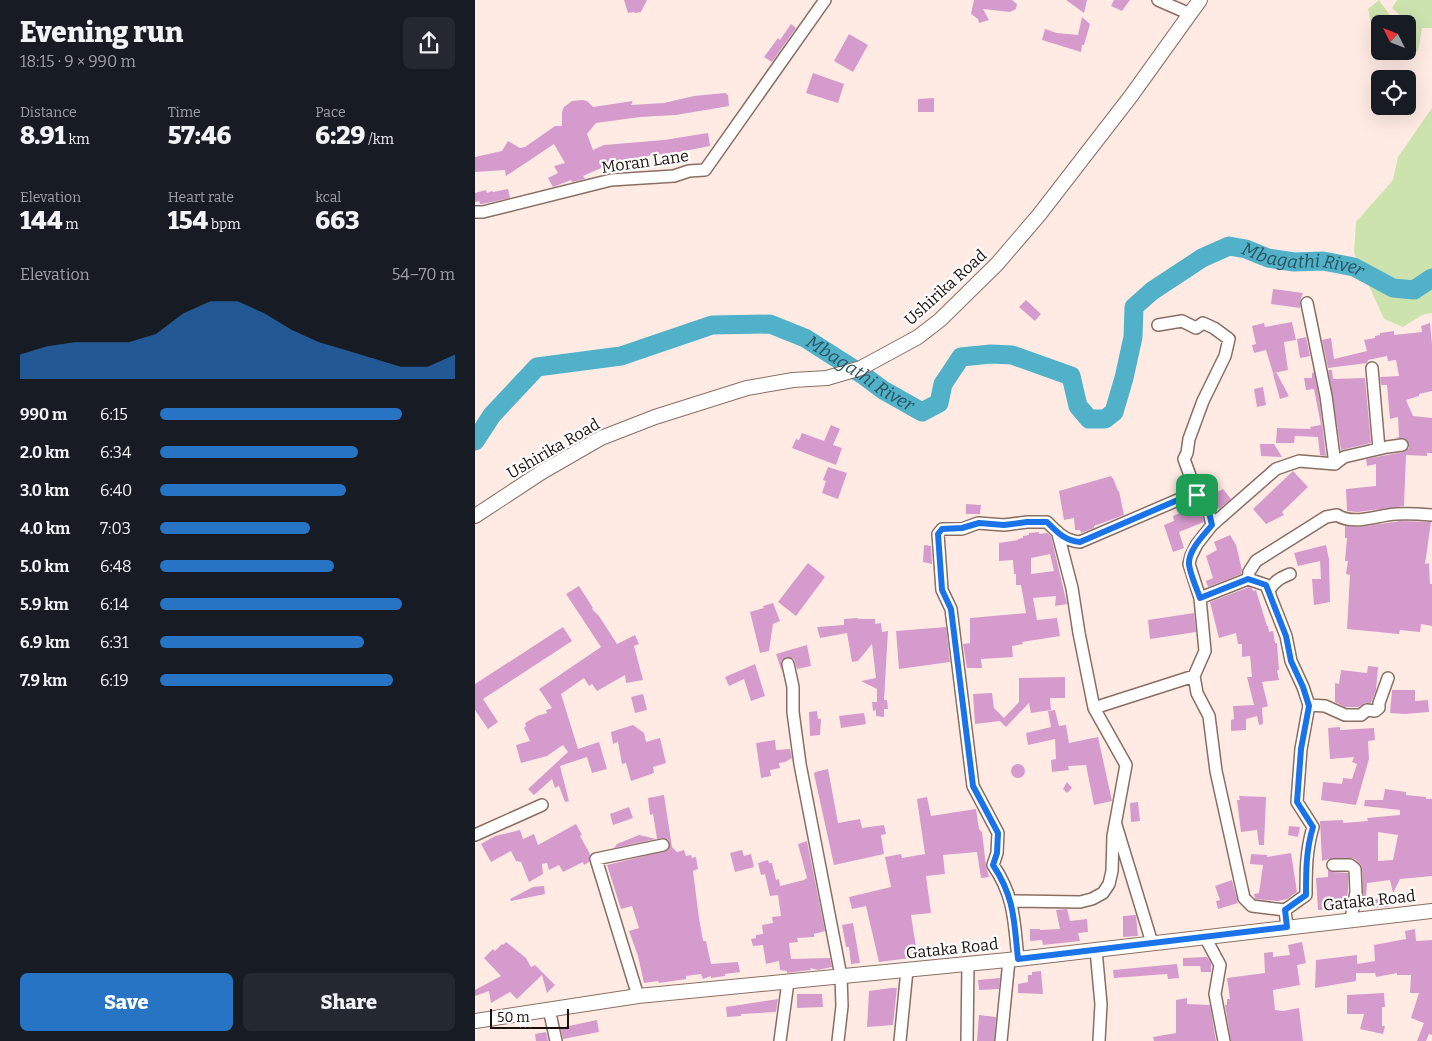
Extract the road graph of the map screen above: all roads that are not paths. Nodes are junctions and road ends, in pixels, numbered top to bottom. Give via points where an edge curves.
1 (825, 0) edge
2 (1158, 0) edge
3 (1199, 0) edge
4 (1190, 14) junction
5 (475, 212) edge
6 (1307, 303) dead end
7 (1158, 325) dead end
8 (1372, 368) dead end
9 (1402, 445) dead end
10 (1379, 449) junction
11 (1335, 464) junction
12 (1197, 495) junction
13 (1432, 515) edge
14 (475, 516) edge
15 (1212, 525) junction
16 (1058, 534) junction
17 (1291, 574) dead end
18 (1248, 579) junction
19 (1200, 598) junction
20 (1277, 612) junction
21 (788, 664) dead end
22 (1194, 676) junction
23 (1388, 678) dead end
24 (1309, 706) junction
25 (1094, 708) junction
26 (542, 806) dead end
27 (1115, 822) junction
28 (475, 835) edge
29 (663, 845) dead end
30 (1333, 865) dead end
31 (1011, 901) junction
32 (1285, 910) junction
33 (1432, 911) edge
34 (1351, 919) junction
35 (1287, 927) junction
36 (1205, 937) junction
37 (1152, 943) junction
38 (1096, 950) junction
39 (1014, 959) junction
40 (968, 964) junction
41 (907, 970) junction
42 (841, 976) junction
43 (788, 982) junction
44 (638, 996) junction
45 (549, 1009) junction
46 (475, 1021) edge
47 (556, 1041) edge
48 (780, 1041) edge
49 (839, 1041) edge
50 (899, 1041) edge
51 (967, 1041) edge
52 (1001, 1041) edge
53 (1099, 1041) edge
54 (1224, 1041) edge

1 - 5 street, Moran Lane via 705,170 674,176 611,180
2 - 4 street
3 - 4 street, Ushirika Road
4 - 14 street, Ushirika Road via 1039,215 997,264 918,337 861,368 827,378 747,388 601,438
6 - 11 street via 1326,396
7 - 12 street via 1182,321 1196,328 1203,323 1229,339 1225,356 1203,401 1184,459
8 - 10 street
9 - 10 street
10 - 11 street via 1344,457
11 - 15 street via 1299,461 1276,470
12 - 15 street via 1208,508
12 - 16 street via 1190,494 1080,542
13 - 18 street via 1407,513 1366,519 1343,519 1337,515 1326,517 1257,560
15 - 19 street via 1197,544 1189,564
16 - 25 street via 1072,588
16 - 31 street via 1047,522 1027,522 1004,525 979,523 942,529 938,534 942,590 951,609 973,786 998,833 993,865
17 - 20 street via 1279,578 1269,590
18 - 19 street
18 - 20 street via 1266,585
19 - 22 street via 1205,651
20 - 24 street via 1291,661
21 - 42 street via 800,764
22 - 25 street
22 - 32 street via 1197,694 1209,716 1216,771 1244,898 1252,906
23 - 24 street via 1379,708 1367,710 1361,716 1325,706
24 - 32 street via 1301,749 1297,802 1313,827 1305,866 1306,895
25 - 27 street via 1126,765
26 - 28 street
27 - 31 street via 1112,871 1103,893 1080,902
27 - 37 street
29 - 44 street via 596,859
30 - 34 street via 1350,865 1355,869 1356,892
31 - 39 street
32 - 35 street
33 - 34 street, Gataka Road
34 - 35 street, Gataka Road
35 - 36 street, Gataka Road
36 - 37 street, Gataka Road
36 - 54 street via 1220,965 1215,994
37 - 38 street, Gataka Road
38 - 39 street, Gataka Road
38 - 53 street via 1101,1004
39 - 40 street, Gataka Road
39 - 52 street
40 - 41 street, Gataka Road
40 - 51 street
41 - 42 street, Gataka Road
41 - 50 street
42 - 43 street, Gataka Road
42 - 49 street via 843,1006
43 - 44 street, Gataka Road
43 - 48 street
44 - 45 street, Gataka Road
45 - 46 street, Gataka Road
45 - 47 street

